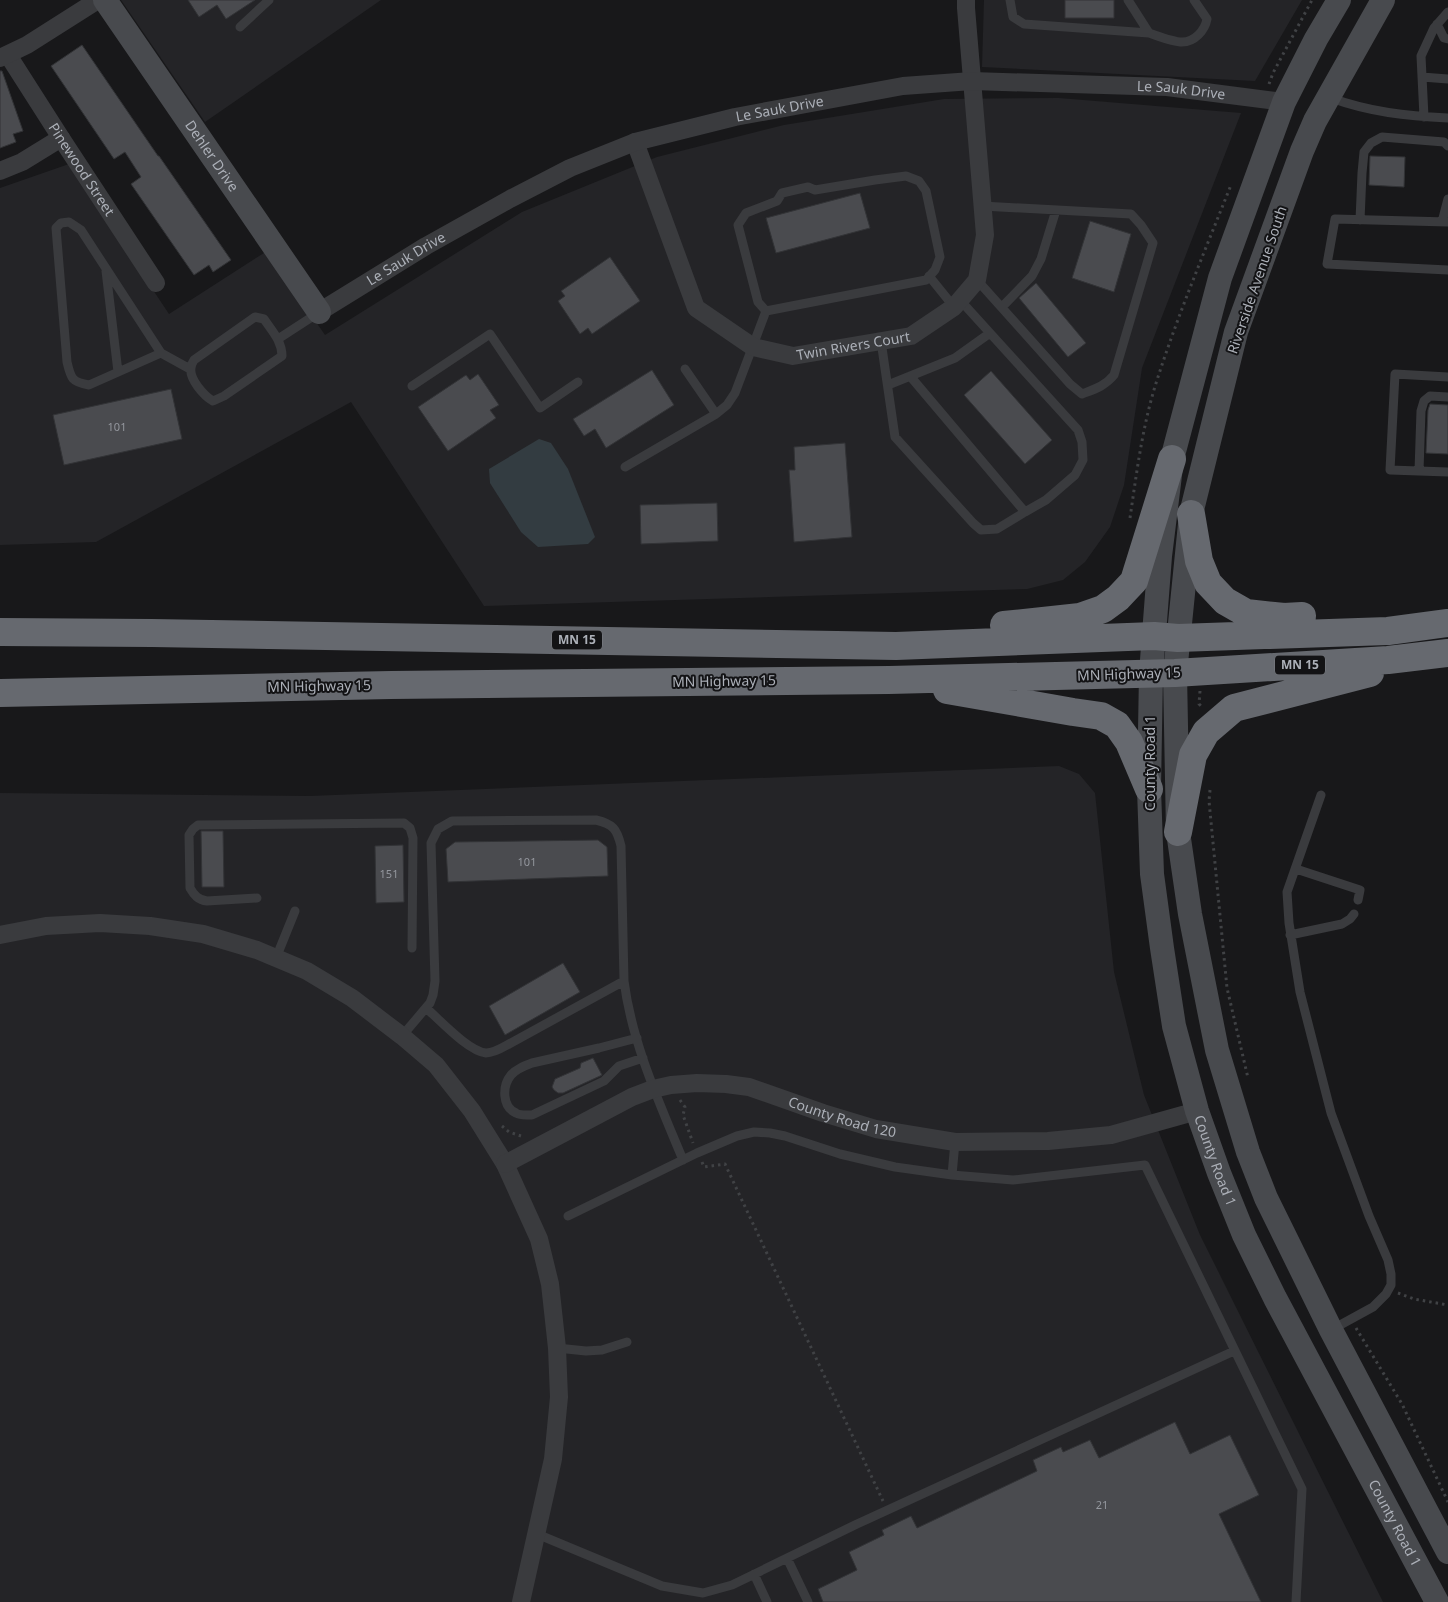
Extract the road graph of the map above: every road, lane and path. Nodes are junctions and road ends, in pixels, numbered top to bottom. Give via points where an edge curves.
1 (98, 0) edge
2 (105, 0) edge
3 (269, 0) edge
4 (966, 0) edge
5 (1010, 0) edge
6 (1128, 0) edge
7 (1194, 0) edge
8 (1312, 0) edge
9 (1339, 0) edge
10 (1383, 0) edge
11 (1448, 12) edge
12 (1437, 24) junction
13 (240, 27) dead end
14 (1149, 33) junction
15 (1448, 39) edge
16 (4, 57) edge
17 (1273, 74) dead end
18 (1422, 77) junction
19 (1448, 79) edge
20 (972, 81) junction
21 (1329, 97) junction
22 (1284, 102) junction
23 (1424, 117) junction
24 (1448, 118) edge
25 (60, 138) junction
26 (635, 142) junction
27 (1448, 146) edge
28 (0, 171) edge
29 (1234, 178) dead end
30 (1448, 199) edge
31 (982, 206) junction
32 (1056, 210) junction
33 (1360, 220) junction
34 (1445, 222) edge
35 (106, 269) junction
36 (1448, 270) edge
37 (929, 276) junction
38 (977, 280) junction
39 (156, 283) dead end
40 (957, 303) junction
41 (1002, 308) junction
42 (766, 311) junction
43 (319, 312) junction
44 (990, 333) junction
45 (278, 339) junction
46 (881, 341) junction
47 (753, 348) junction
48 (161, 353) junction
49 (190, 369) junction
50 (685, 369) dead end
51 (118, 372) junction
52 (910, 376) junction
53 (1448, 377) edge
54 (578, 382) dead end
55 (888, 385) junction
56 (412, 386) dead end
57 (1448, 396) edge
58 (716, 414) junction
59 (1172, 459) junction
60 (625, 467) dead end
61 (1419, 471) junction
62 (1448, 472) edge
63 (1025, 512) junction
64 (1192, 514) junction
65 (1129, 521) dead end
66 (1436, 625) edge
67 (0, 632) edge
68 (1166, 637) junction
69 (833, 645) junction
70 (1437, 654) edge
71 (1163, 673) junction
72 (889, 680) junction
73 (0, 693) edge
74 (1210, 785) dead end
75 (1149, 789) junction
76 (1322, 795) dead end
77 (1178, 832) junction
78 (1296, 868) junction
79 (257, 898) dead end
80 (1358, 900) dead end
81 (295, 911) dead end
82 (1354, 914) dead end
83 (0, 935) edge
84 (1290, 935) junction
85 (412, 948) dead end
86 (276, 958) junction
87 (624, 980) junction
88 (426, 1008) junction
89 (402, 1036) junction
90 (637, 1038) junction
91 (643, 1058) junction
92 (1250, 1085) dead end
93 (672, 1086) junction
94 (653, 1089) junction
95 (1197, 1111) junction
96 (955, 1142) junction
97 (697, 1153) junction
98 (683, 1160) junction
99 (506, 1164) junction
100 (952, 1175) junction
101 (568, 1216) dead end
102 (1388, 1289) junction
103 (1448, 1305) edge
104 (1341, 1325) junction
105 (628, 1342) dead end
106 (557, 1348) junction
107 (1234, 1351) junction
108 (1448, 1502) edge
109 (887, 1510) junction
110 (537, 1534) junction
111 (1448, 1552) edge
112 (788, 1558) junction
113 (754, 1574) junction
114 (521, 1602) edge
115 (767, 1602) edge
116 (808, 1602) edge
117 (1296, 1602) edge
118 (1437, 1602) edge

1 - 16 street
2 - 43 street, Dehler Drive
3 - 13 lane
4 - 20 street
5 - 14 lane via 1013,17 1024,24
6 - 14 lane
7 - 14 lane via 1207,19 1205,29 1196,37 1183,42
8 - 17 path
9 - 22 street
10 - 21 street, Riverside Avenue South
11 - 12 lane
12 - 15 lane via 1444,38
12 - 18 lane via 1421,56
16 - 25 street, Pinewood Street
18 - 19 lane
18 - 23 lane
20 - 22 street, Le Sauk Drive via 1167,87
20 - 26 street, Le Sauk Drive via 903,86 735,117
20 - 31 street
21 - 23 lane via 1356,107
21 - 64 street, Riverside Avenue South via 1302,150 1236,332
22 - 59 street via 1220,278
23 - 24 lane
25 - 28 street via 22,162
25 - 39 street, Pinewood Street
26 - 43 street, Le Sauk Drive via 570,168 510,199
26 - 47 street, Twin Rivers Court via 696,308
27 - 33 lane via 1444,142 1382,137 1371,143 1364,152
29 - 65 path via 1158,378 1140,448
30 - 34 lane
31 - 32 lane
31 - 38 street via 985,235
32 - 41 lane via 1032,276
32 - 41 lane via 1131,214 1152,243 1114,375 1099,388 1082,394
33 - 34 lane
33 - 36 lane via 1335,219 1327,264
35 - 48 lane
35 - 51 lane
35 - 51 lane via 81,230 69,222 56,228 70,375 76,382 89,385
37 - 40 lane
37 - 42 lane via 926,280
37 - 42 lane via 940,257 926,190 919,181 906,176 815,190 808,187 782,194 777,201 746,213 738,225 758,302
38 - 40 street, Twin Rivers Court
38 - 41 lane
40 - 44 lane
40 - 46 street, Twin Rivers Court via 911,336
42 - 47 lane
43 - 45 lane
44 - 52 lane via 955,358
44 - 63 lane via 1078,430 1082,442 1084,460 1075,475 1046,500
45 - 49 lane via 264,319 255,316 194,360
45 - 49 lane via 282,356 213,401 205,396 192,378
46 - 47 street, Twin Rivers Court via 793,356
46 - 55 lane
47 - 58 lane via 735,393
48 - 49 lane
48 - 51 lane
50 - 58 lane
52 - 55 lane
52 - 63 lane
53 - 61 lane via 1394,374 1390,470
54 - 56 lane via 540,408 490,334
55 - 63 lane via 895,437 973,523 981,530 997,529
57 - 61 lane via 1430,396 1424,401
58 - 60 lane
59 - 68 street via 1160,556
59 - 69 highway via 1134,581 1103,609 1080,617
61 - 62 lane
64 - 66 highway via 1199,561 1208,583 1225,601 1246,613 1284,617 1361,613
64 - 68 street, Riverside Avenue South
66 - 68 highway, MN 15 via 1388,631
67 - 69 highway, MN 15
68 - 69 highway, MN 15 via 896,646
68 - 71 street, County Road 1
70 - 71 highway, MN Highway 15 / MN 15 via 1388,660
70 - 77 highway via 1234,708 1206,732 1193,755
71 - 72 highway, MN Highway 15 / MN 15
71 - 75 street, County Road 1
71 - 77 street, County Road 1
72 - 73 highway, MN Highway 15 / MN 15
72 - 75 highway via 1101,716 1116,725 1129,742
74 - 92 path via 1227,988
75 - 95 street, County Road 1 via 1152,874 1162,948 1174,1026
76 - 78 lane
77 - 104 street, County Road 1 via 1217,1050 1248,1152 1266,1198
78 - 80 lane via 1360,890
78 - 84 lane via 1287,892
79 - 85 lane via 207,901 194,895 190,888 190,835 193,829 198,825 404,823 410,828 413,838
81 - 86 lane
82 - 84 lane via 1342,924
83 - 86 street via 46,926 100,923 150,926 203,934
84 - 102 lane via 1300,992 1331,1113 1388,1260 1391,1285
86 - 89 street via 307,971 352,998
87 - 88 lane via 487,1053 470,1046
87 - 88 lane via 621,846 612,826 596,820 452,821 438,829 431,843 435,981 433,995
87 - 90 lane
88 - 89 lane
89 - 99 street via 436,1065 472,1111
90 - 91 lane
90 - 91 lane via 523,1067 511,1075 505,1098 512,1111 532,1115 604,1081 619,1066
91 - 94 lane
93 - 94 street, County Road 120
93 - 96 street, County Road 120 via 726,1084 749,1087 876,1129
93 - 97 path via 685,1107 685,1124
94 - 98 lane
94 - 99 street, County Road 120
95 - 96 street, County Road 120 via 1111,1135 1048,1141
95 - 118 street, County Road 1 via 1219,1172 1275,1298
96 - 100 lane
97 - 98 lane
97 - 100 lane via 737,1136 770,1133 895,1168
97 - 109 path via 704,1167 725,1164
98 - 101 lane
99 - 106 street via 539,1239 550,1284
100 - 107 lane via 1012,1180 1146,1165
102 - 103 path via 1414,1299
102 - 104 lane via 1373,1307
104 - 108 path via 1402,1404
104 - 111 street, County Road 1
105 - 106 lane via 602,1350
106 - 110 street via 559,1397 553,1459
107 - 109 lane
107 - 117 lane via 1302,1490
109 - 112 lane
110 - 113 lane via 662,1586 704,1593
110 - 114 street
112 - 113 lane
112 - 116 lane
113 - 115 lane

